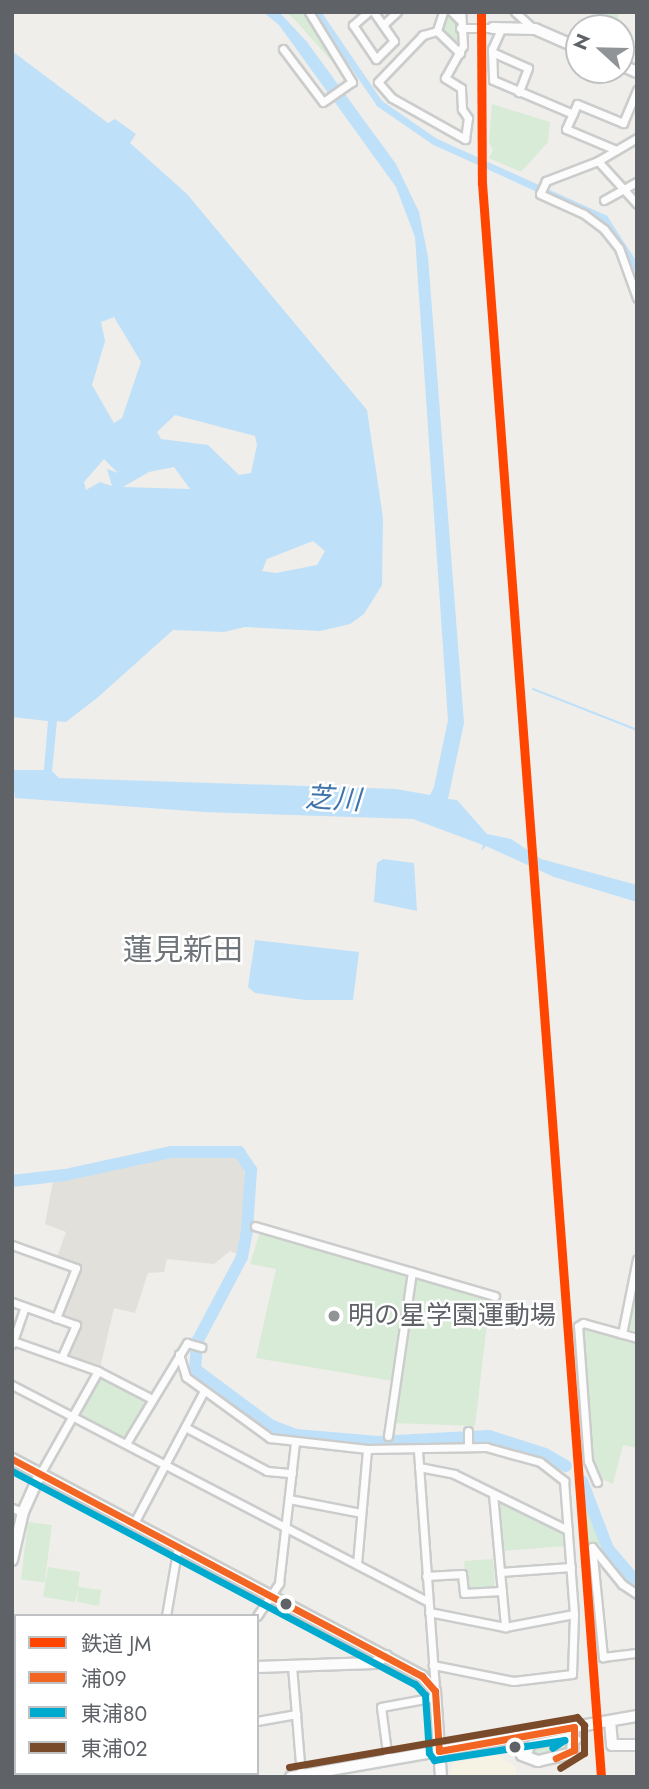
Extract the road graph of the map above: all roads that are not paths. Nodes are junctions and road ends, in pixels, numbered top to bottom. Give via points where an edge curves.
1 (309, 12) edge
2 (368, 12) edge
3 (374, 12) edge
4 (397, 12) edge
5 (443, 12) edge
6 (452, 12) edge
7 (515, 12) edge
8 (461, 22) edge
9 (384, 24) junction
10 (497, 29) junction
11 (534, 29) junction
12 (437, 31) junction
13 (565, 42) edge
14 (283, 49) dead end
15 (492, 52) junction
16 (460, 53) junction
17 (637, 90) edge
18 (519, 92) junction
19 (573, 114) junction
20 (637, 138) edge
21 (616, 150) junction
22 (598, 161) junction
23 (637, 182) edge
24 (623, 190) junction
25 (604, 200) dead end
26 (637, 204) edge
27 (637, 298) edge
28 (255, 1226) dead end
29 (12, 1245) edge
30 (637, 1259) edge
31 (412, 1272) junction
32 (495, 1296) dead end
33 (12, 1303) edge
34 (25, 1307) junction
35 (56, 1318) junction
36 (622, 1334) junction
37 (637, 1338) edge
38 (13, 1343) edge
39 (201, 1348) dead end
40 (180, 1354) junction
41 (61, 1358) junction
42 (98, 1371) junction
43 (12, 1385) edge
44 (204, 1391) junction
45 (150, 1398) junction
46 (75, 1414) junction
47 (185, 1427) junction
48 (468, 1431) dead end
49 (388, 1436) dead end
50 (127, 1442) junction
51 (295, 1443) junction
52 (468, 1447) junction
53 (367, 1449) junction
54 (418, 1451) junction
55 (12, 1459) edge
56 (167, 1462) junction
57 (419, 1468) junction
58 (292, 1473) junction
59 (40, 1474) junction
60 (597, 1482) dead end
61 (493, 1494) junction
62 (289, 1499) junction
63 (12, 1508) edge
64 (23, 1512) junction
65 (361, 1513) junction
66 (134, 1523) junction
67 (285, 1525) junction
68 (568, 1530) junction
69 (13, 1545) edge
70 (177, 1546) junction
71 (12, 1560) edge
72 (357, 1564) junction
73 (571, 1567) junction
74 (500, 1572) junction
75 (426, 1576) junction
76 (502, 1591) junction
77 (637, 1594) edge
78 (272, 1596) junction
79 (428, 1602) junction
80 (429, 1612) junction
81 (166, 1614) edge
82 (258, 1614) edge
83 (574, 1615) junction
84 (505, 1627) junction
85 (637, 1653) edge
86 (386, 1656) junction
87 (433, 1665) junction
88 (292, 1666) junction
89 (259, 1667) edge
90 (435, 1694) junction
91 (296, 1714) junction
92 (637, 1716) edge
93 (610, 1720) junction
94 (259, 1721) edge
95 (574, 1727) junction
96 (516, 1737) junction
97 (576, 1739) junction
98 (637, 1745) edge
99 (439, 1751) junction
100 (525, 1758) junction
101 (388, 1760) junction
102 (297, 1776) edge
103 (441, 1777) edge

1 - 14 street via 352,82 326,101
2 - 9 street via 353,25 376,59 394,41
3 - 9 street
4 - 9 street
5 - 12 street
6 - 8 street
7 - 11 street
8 - 10 street
8 - 16 street
10 - 11 street
10 - 15 street
11 - 13 street
12 - 16 street
12 - 16 street via 423,35 379,78 379,85 392,98 465,139 468,118 462,109 461,88 445,78
15 - 18 street via 492,80
15 - 18 street via 528,68
17 - 19 street via 623,123 577,104
18 - 19 street
19 - 21 street via 566,129
20 - 21 street
21 - 22 street
22 - 24 street
22 - 27 street via 544,183 541,191 604,229 619,248
23 - 24 street
24 - 25 street
24 - 26 street
28 - 31 street
29 - 35 street via 76,1268
30 - 36 street
31 - 32 street
31 - 49 street
33 - 34 street
34 - 35 street
34 - 38 street
35 - 41 street via 76,1325
36 - 37 street
36 - 60 street via 583,1323 578,1326 588,1461
38 - 41 street
39 - 40 street via 187,1343
40 - 44 street via 187,1377
40 - 45 street
41 - 42 street
42 - 45 street
42 - 46 street
43 - 46 street
44 - 47 street
44 - 51 street via 261,1433
45 - 50 street
46 - 50 street
46 - 59 street
47 - 56 street
47 - 58 street via 267,1471
48 - 52 street
50 - 56 street
51 - 53 street
51 - 58 street
52 - 54 street
52 - 68 street via 540,1462 564,1481
53 - 54 street
53 - 65 street
54 - 57 street
55 - 59 street
56 - 66 street
56 - 67 street
57 - 61 street via 454,1474
57 - 75 street
58 - 62 street
59 - 64 street
59 - 66 street
61 - 68 street
61 - 74 street
62 - 65 street
62 - 67 street
63 - 64 street
64 - 69 street
65 - 72 street
66 - 70 street
67 - 72 street
67 - 78 street via 279,1583
68 - 73 street
69 - 71 street
70 - 78 street
70 - 81 street
72 - 79 street
73 - 74 street
73 - 83 street
74 - 76 street
75 - 76 street via 463,1574 464,1593
75 - 79 street
76 - 84 street
77 - 85 street via 622,1584 592,1547 603,1657
78 - 82 street
78 - 86 street
79 - 80 street
80 - 84 street
80 - 87 street
83 - 84 street
83 - 87 street via 572,1674 513,1681
86 - 88 street via 374,1663
86 - 90 street via 422,1676
87 - 90 street
88 - 89 street
88 - 91 street
90 - 99 street
90 - 101 street via 381,1707
91 - 94 street
91 - 102 street
92 - 93 street
93 - 95 street
93 - 98 street via 612,1745
95 - 96 street
95 - 97 street
96 - 99 street
96 - 100 street
97 - 100 street via 568,1736 531,1744
97 - 100 street via 567,1756 538,1761
99 - 101 street
99 - 103 street
101 - 102 street

